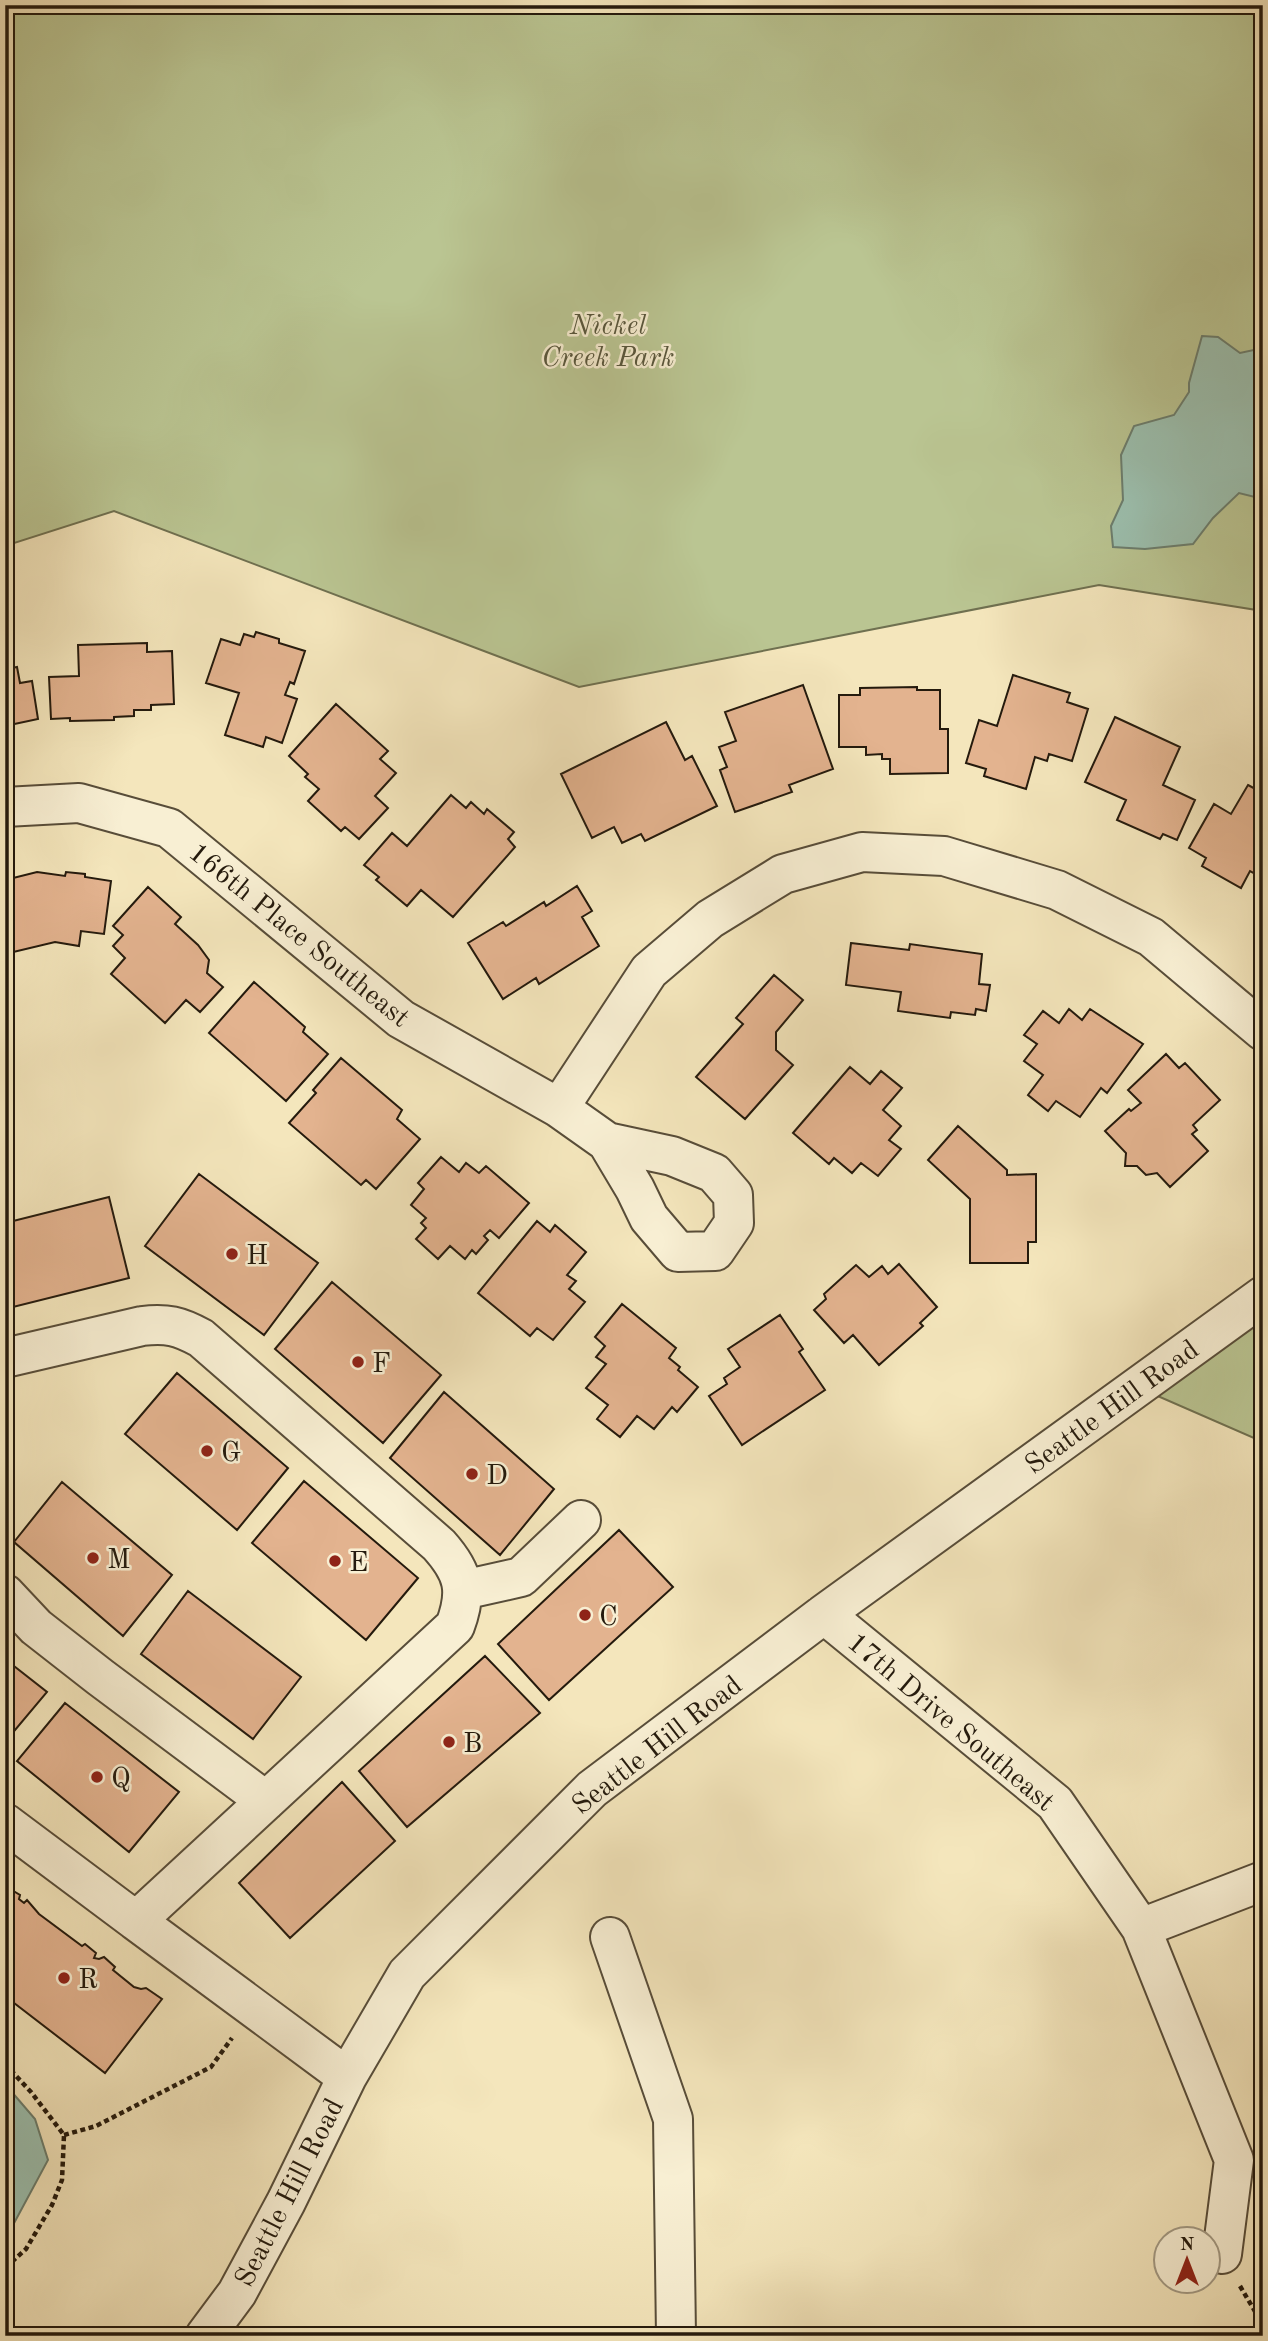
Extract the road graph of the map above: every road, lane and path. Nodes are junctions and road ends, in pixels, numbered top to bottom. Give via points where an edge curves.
1 (5, 807) edge
2 (1263, 1031) edge
3 (559, 1108) junction
4 (607, 1142) dead end
5 (1263, 1296) edge
6 (5, 1358) edge
7 (581, 1520) dead end
8 (463, 1590) junction
9 (5, 1594) edge
10 (824, 1614) junction
11 (265, 1801) junction
12 (5, 1823) edge
13 (1263, 1881) edge
14 (136, 1921) junction
15 (1141, 1928) junction
16 (610, 1937) dead end
17 (233, 2036) dead end
18 (5, 2064) edge
19 (347, 2077) junction
20 (64, 2135) junction
21 (1222, 2254) dead end
22 (5, 2268) edge
23 (205, 2336) edge
24 (676, 2336) edge

1 - 3 street, 166th Place Southeast via 79,803 169,828 401,1019
2 - 3 street via 1151,937 1057,890 944,856 862,852 783,874 710,919 649,971
3 - 4 street, 166th Place Southeast
5 - 10 street, Seattle Hill Road
6 - 8 street via 142,1326 180,1327 201,1338 439,1545 460,1573
7 - 8 street via 521,1577
8 - 11 street via 455,1626
9 - 11 street via 46,1635
10 - 15 street, 17th Drive Southeast via 1055,1803
10 - 19 street, Seattle Hill Road via 592,1789 407,1974
11 - 14 street
12 - 14 street
13 - 15 street
14 - 19 street
15 - 21 street, 17th Drive Southeast via 1234,2160
16 - 24 street via 673,2119
17 - 20 path via 211,2067 96,2126
18 - 20 path
19 - 23 street, Seattle Hill Road via 237,2293
20 - 22 path via 62,2180 52,2205 26,2249

